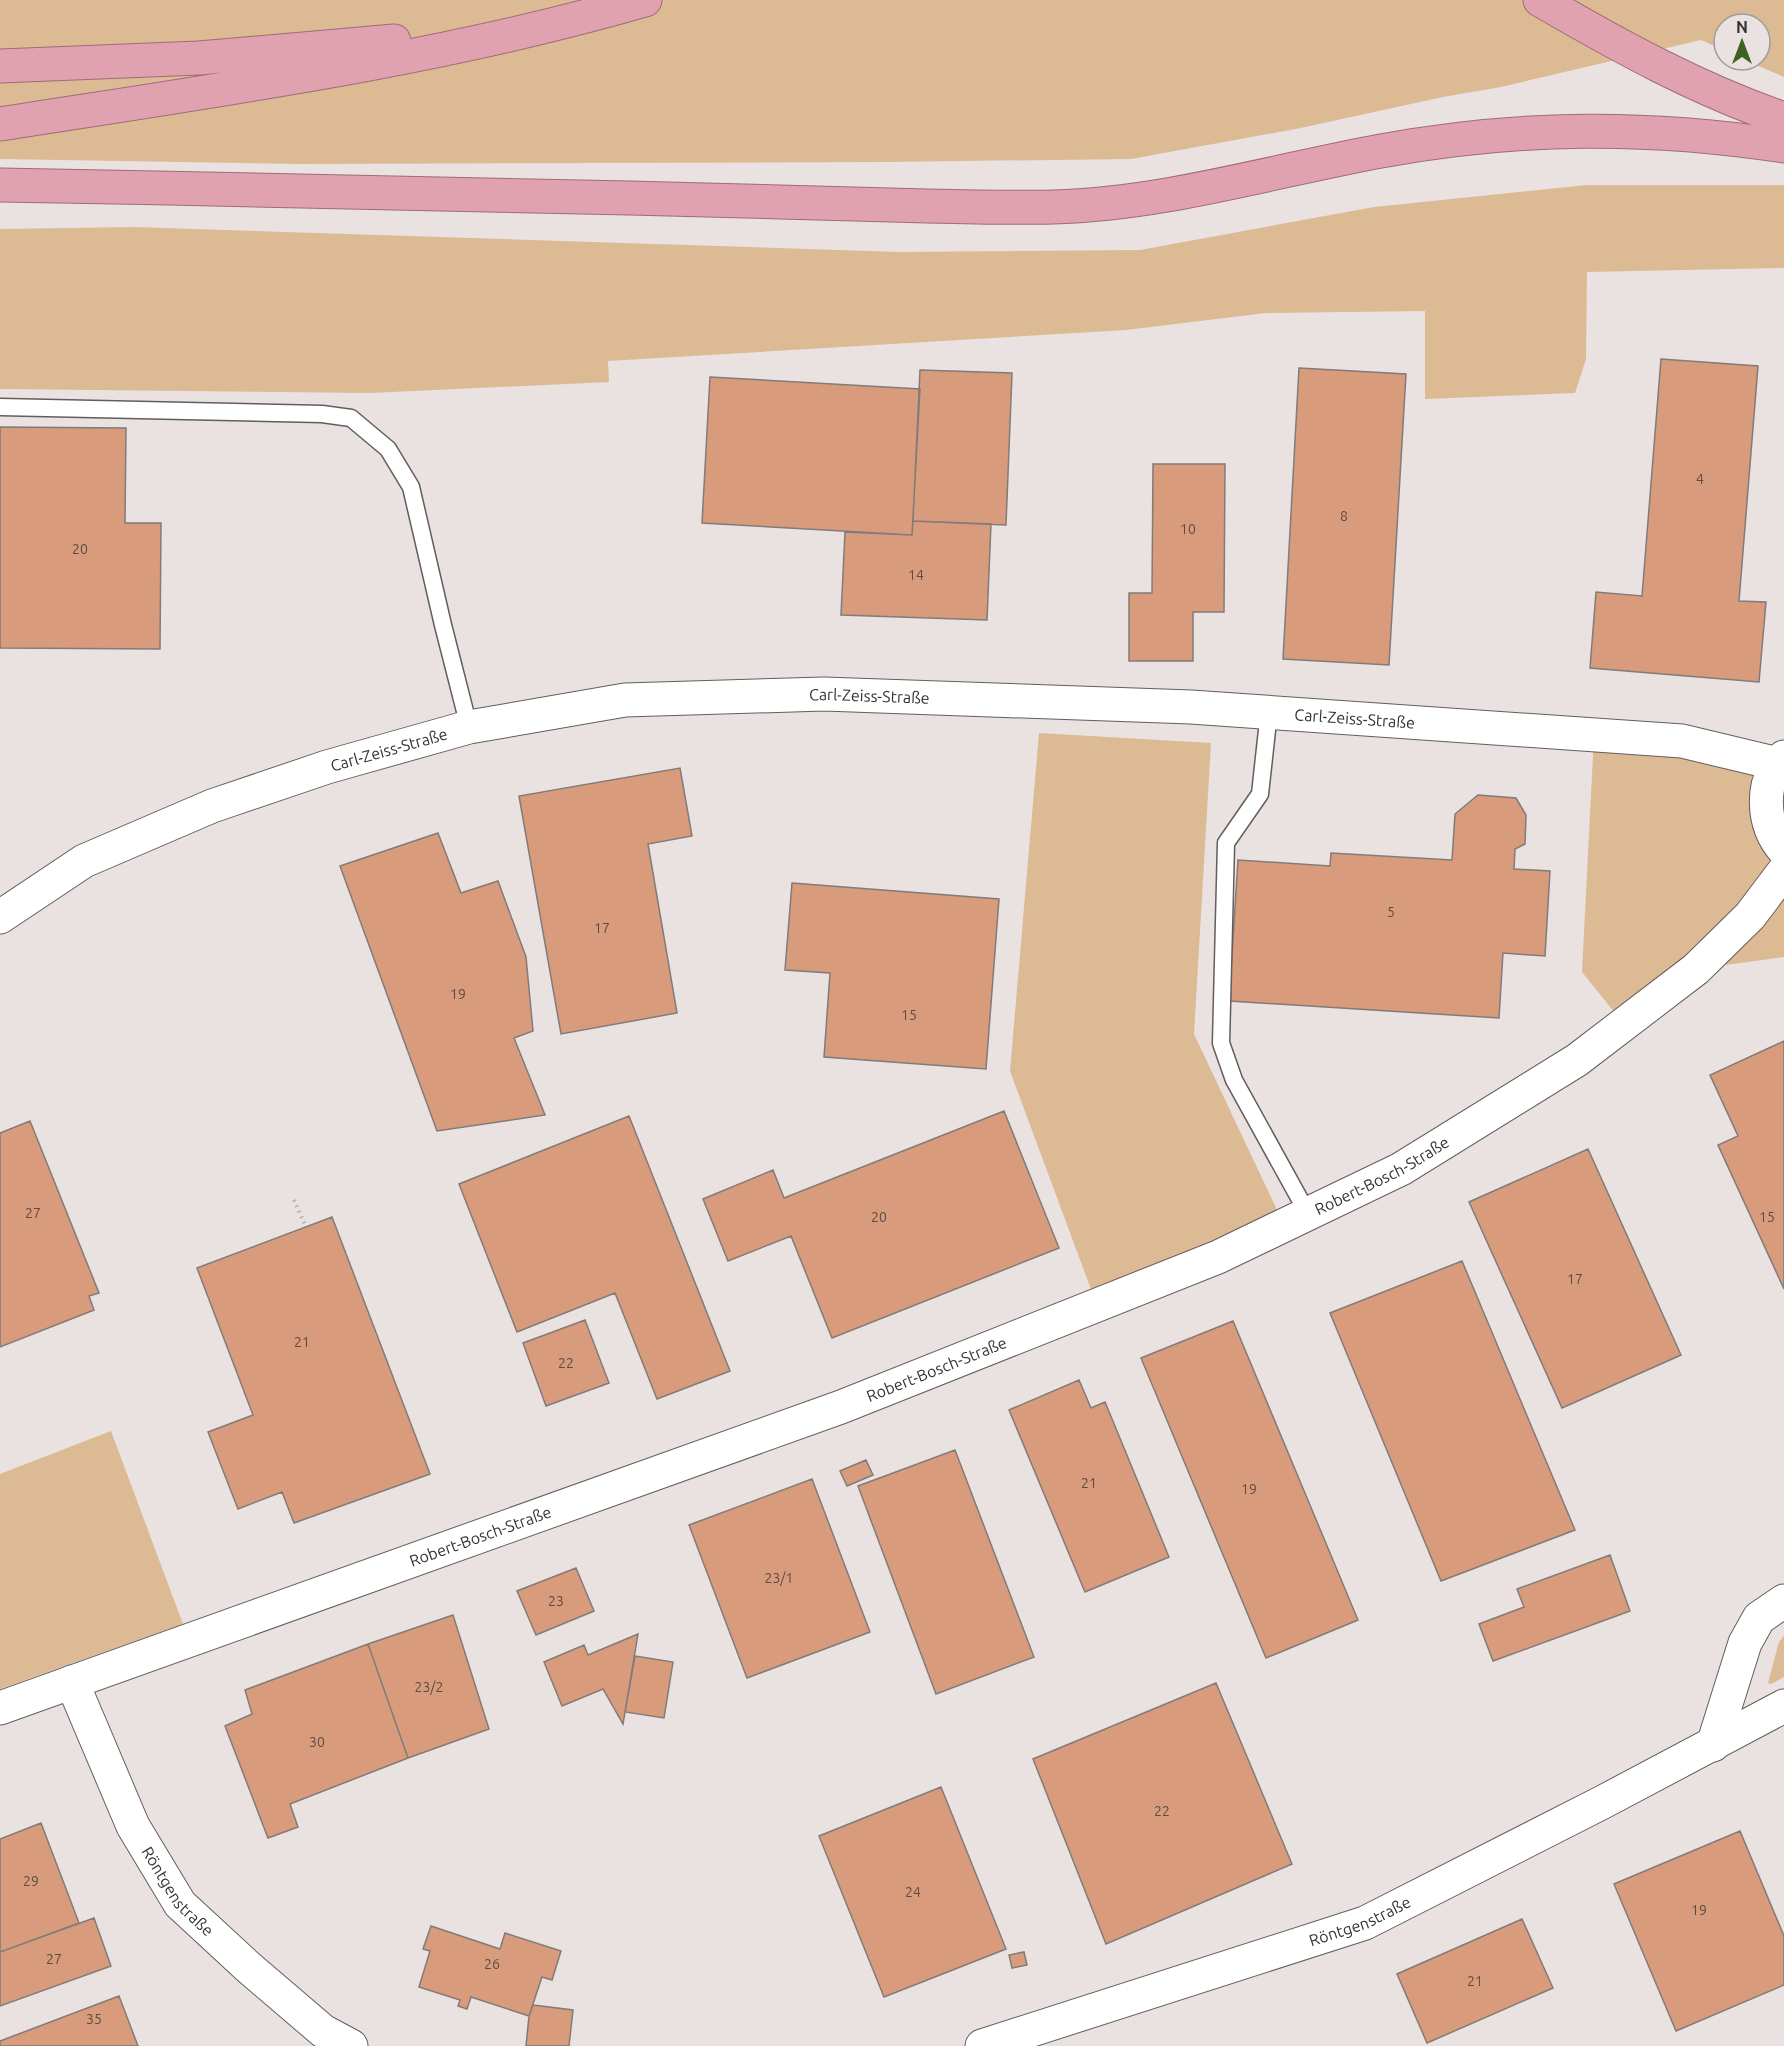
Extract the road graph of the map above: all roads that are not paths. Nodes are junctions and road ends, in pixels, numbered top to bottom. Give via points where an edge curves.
1 (645, 0) edge
2 (1540, 0) edge
3 (583, 18) junction
4 (0, 66) edge
5 (1784, 119) edge
6 (0, 124) edge
7 (1784, 146) edge
8 (0, 185) edge
9 (0, 408) edge
10 (1269, 712) junction
11 (469, 727) junction
12 (1781, 760) edge
13 (1784, 850) edge
14 (1784, 871) edge
15 (0, 917) edge
16 (1308, 1214) junction
17 (1784, 1601) edge
18 (72, 1682) junction
19 (1784, 1706) edge
20 (0, 1708) edge
21 (1713, 1745) junction
22 (351, 2046) edge
23 (982, 2046) edge

1 - 3 highway
2 - 5 highway via 1664,70
3 - 4 highway via 490,32 211,57
3 - 6 highway via 307,76
7 - 8 highway via 1638,130 1513,134 1383,151 1151,198 1054,207
9 - 11 lane via 322,414 351,418 388,449 411,487
10 - 11 street, Carl-Zeiss-Straße via 824,694 625,700
10 - 12 street, Carl-Zeiss-Straße via 1682,741
10 - 16 lane via 1260,794 1226,843 1221,1043 1234,1080
11 - 15 street, Carl-Zeiss-Straße via 327,767 212,806 84,861
12 - 13 street via 1767,787 1766,813 1775,839
14 - 16 street, Robert-Bosch-Straße via 1750,916 1696,969 1577,1060 1401,1169
16 - 18 street, Robert-Bosch-Straße via 1218,1257 841,1407
17 - 21 street via 1760,1618 1745,1643
18 - 20 street, Robert-Bosch-Straße
18 - 22 street, Röntgenstraße via 133,1826 180,1904 323,2031
19 - 21 street, Röntgenstraße
21 - 23 street, Röntgenstraße via 1365,1923

